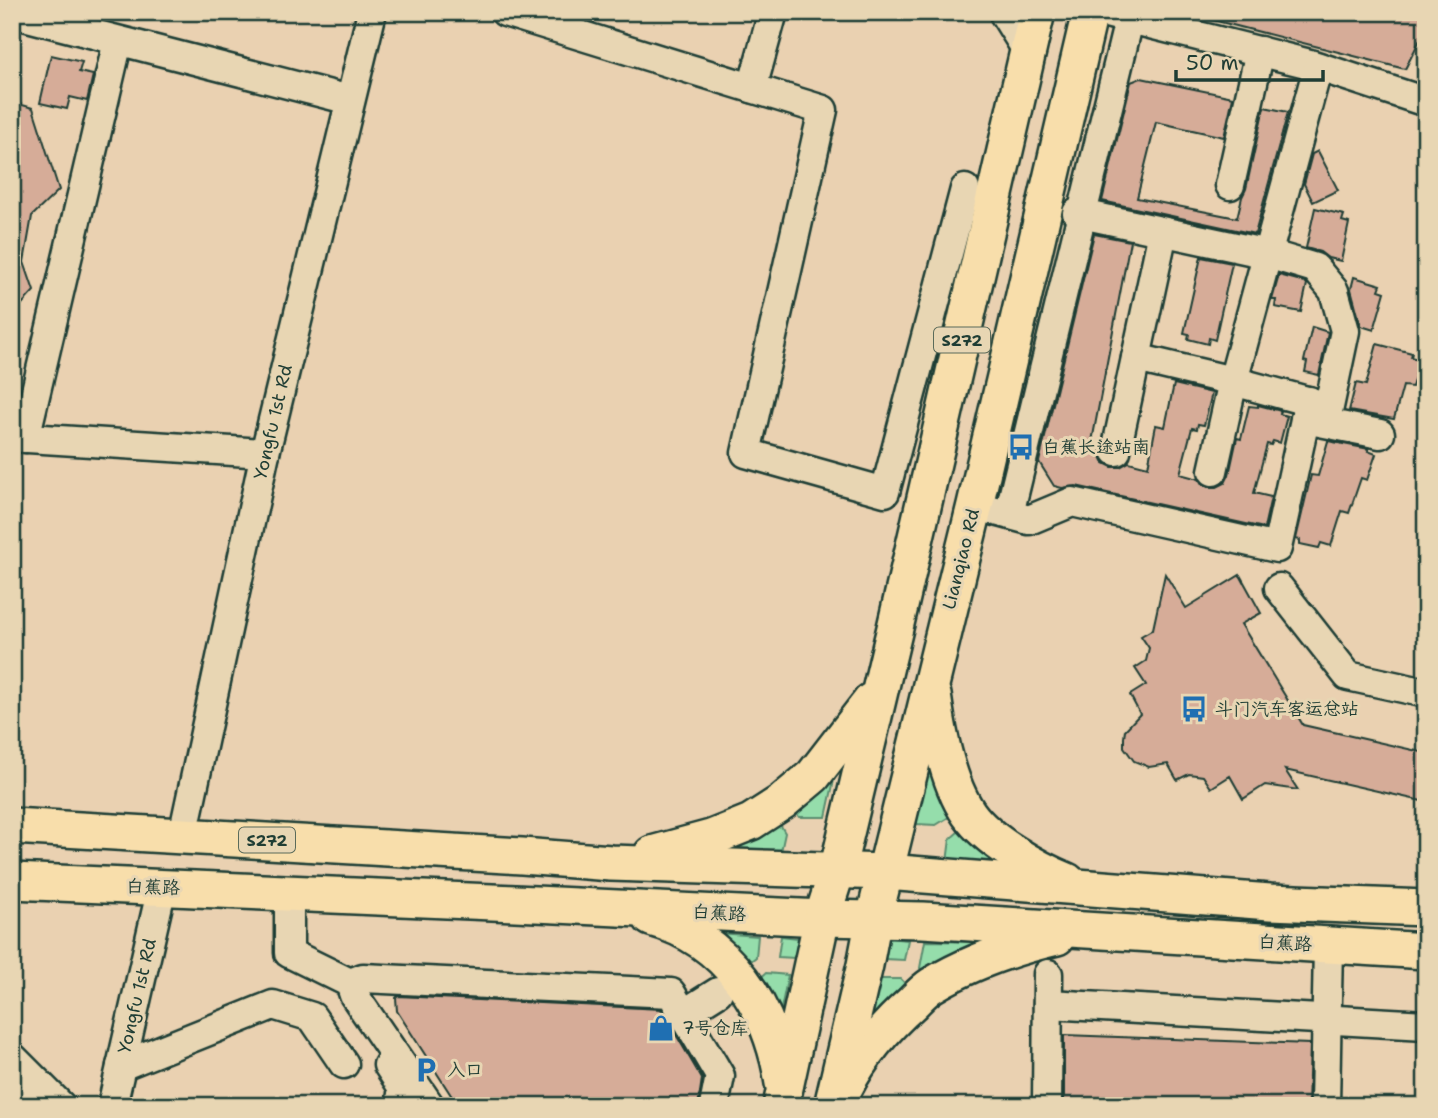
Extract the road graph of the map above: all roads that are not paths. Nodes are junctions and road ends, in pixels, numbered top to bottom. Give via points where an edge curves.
1 (372, 12) edge
2 (505, 12) edge
3 (774, 12) edge
4 (1003, 12) edge
5 (1037, 12) edge
6 (1090, 12) edge
7 (1102, 12) edge
8 (12, 13) edge
9 (1130, 16) edge
10 (118, 41) junction
11 (1260, 51) junction
12 (1028, 52) junction
13 (1318, 67) junction
14 (752, 88) junction
15 (350, 100) junction
16 (1426, 102) edge
17 (1230, 185) dead end
18 (965, 189) dead end
19 (1077, 213) dead end
20 (1163, 232) junction
21 (1268, 254) junction
22 (1136, 358) junction
23 (1233, 380) junction
24 (1307, 410) junction
25 (1380, 434) dead end
26 (19, 437) edge
27 (1116, 451) dead end
28 (265, 453) junction
29 (1213, 471) dead end
30 (975, 505) junction
31 (1019, 517) junction
32 (1279, 588) dead end
33 (895, 628) junction
34 (941, 639) junction
35 (932, 680) junction
36 (880, 690) junction
37 (1426, 693) edge
38 (12, 826) edge
39 (183, 835) junction
40 (522, 856) junction
41 (611, 863) junction
42 (837, 871) junction
43 (886, 872) junction
44 (12, 881) edge
45 (162, 887) junction
46 (1087, 888) junction
47 (289, 893) junction
48 (515, 903) junction
49 (615, 908) junction
50 (1426, 908) edge
51 (822, 918) junction
52 (874, 918) junction
53 (1085, 931) junction
54 (1328, 945) junction
55 (1426, 951) edge
56 (1048, 974) dead end
57 (341, 978) junction
58 (718, 992) dead end
59 (1048, 1004) junction
60 (683, 1014) junction
61 (1327, 1019) junction
62 (1426, 1025) edge
63 (12, 1057) edge
64 (344, 1064) dead end
65 (121, 1066) junction
66 (12, 1099) edge
67 (783, 1099) edge
68 (52, 1106) edge
69 (61, 1106) edge
70 (112, 1106) edge
71 (400, 1106) edge
72 (430, 1106) edge
73 (714, 1106) edge
74 (834, 1106) edge
75 (1047, 1106) edge
76 (1325, 1106) edge

1 - 15 street, Yongfu 1st Rd
2 - 14 street
3 - 14 street
4 - 12 street
5 - 12 main road, S272
6 - 30 main road, Lianqiao Rd / S272
7 - 9 street
8 - 10 street
9 - 11 street
9 - 31 street
10 - 15 street
10 - 26 street
11 - 13 street
11 - 17 street
12 - 33 main road, S272
13 - 16 street
13 - 21 street
14 - 18 street via 823,110 746,453 886,492
15 - 28 street, Yongfu 1st Rd
19 - 20 street
20 - 21 street
20 - 22 street
21 - 23 street
21 - 24 street via 1315,268 1334,291 1345,331 1329,407
22 - 23 street
22 - 27 street
23 - 24 street
23 - 29 street
24 - 25 street
24 - 31 street via 1277,548 1072,502
26 - 28 street
28 - 39 street, Yongfu 1st Rd
30 - 31 street
30 - 34 main road, Lianqiao Rd / S272
32 - 37 street via 1348,676
33 - 34 main road
33 - 36 main road, S272
34 - 35 main road, Lianqiao Rd / S272
35 - 43 main road, Lianqiao Rd / S272
35 - 46 main road via 944,748 959,798 969,814 978,826 1022,857
36 - 41 main road via 813,776 761,816 711,838
36 - 42 main road, S272
38 - 39 main road, S272
39 - 40 main road, S272
40 - 41 main road, S272
40 - 48 main road
41 - 42 main road, S272
42 - 43 main road, S272
42 - 51 main road, S272
43 - 46 main road
43 - 52 main road, Lianqiao Rd / S272
44 - 45 main road, 白蕉路
45 - 47 main road, 白蕉路
45 - 65 street, Yongfu 1st Rd
46 - 50 main road
47 - 48 main road, 白蕉路
47 - 57 street via 289,953
48 - 49 main road, 白蕉路
49 - 51 main road, 白蕉路
49 - 67 main road via 661,920 702,940 739,976 768,1024 779,1057
51 - 52 main road, 白蕉路
51 - 67 main road
52 - 53 main road, 白蕉路
52 - 74 main road, Lianqiao Rd
53 - 54 main road, 白蕉路
53 - 74 main road via 966,967 930,987 875,1041
54 - 55 main road, 白蕉路
54 - 61 street
56 - 59 street
57 - 60 street via 671,993
57 - 71 street via 337,990 403,1088
57 - 72 street
58 - 60 street
59 - 61 street
59 - 75 street
60 - 73 street via 720,1076
61 - 62 street
61 - 76 street
63 - 69 street
64 - 65 street via 312,1017 273,1005
65 - 70 street, Yongfu 1st Rd
66 - 68 street

